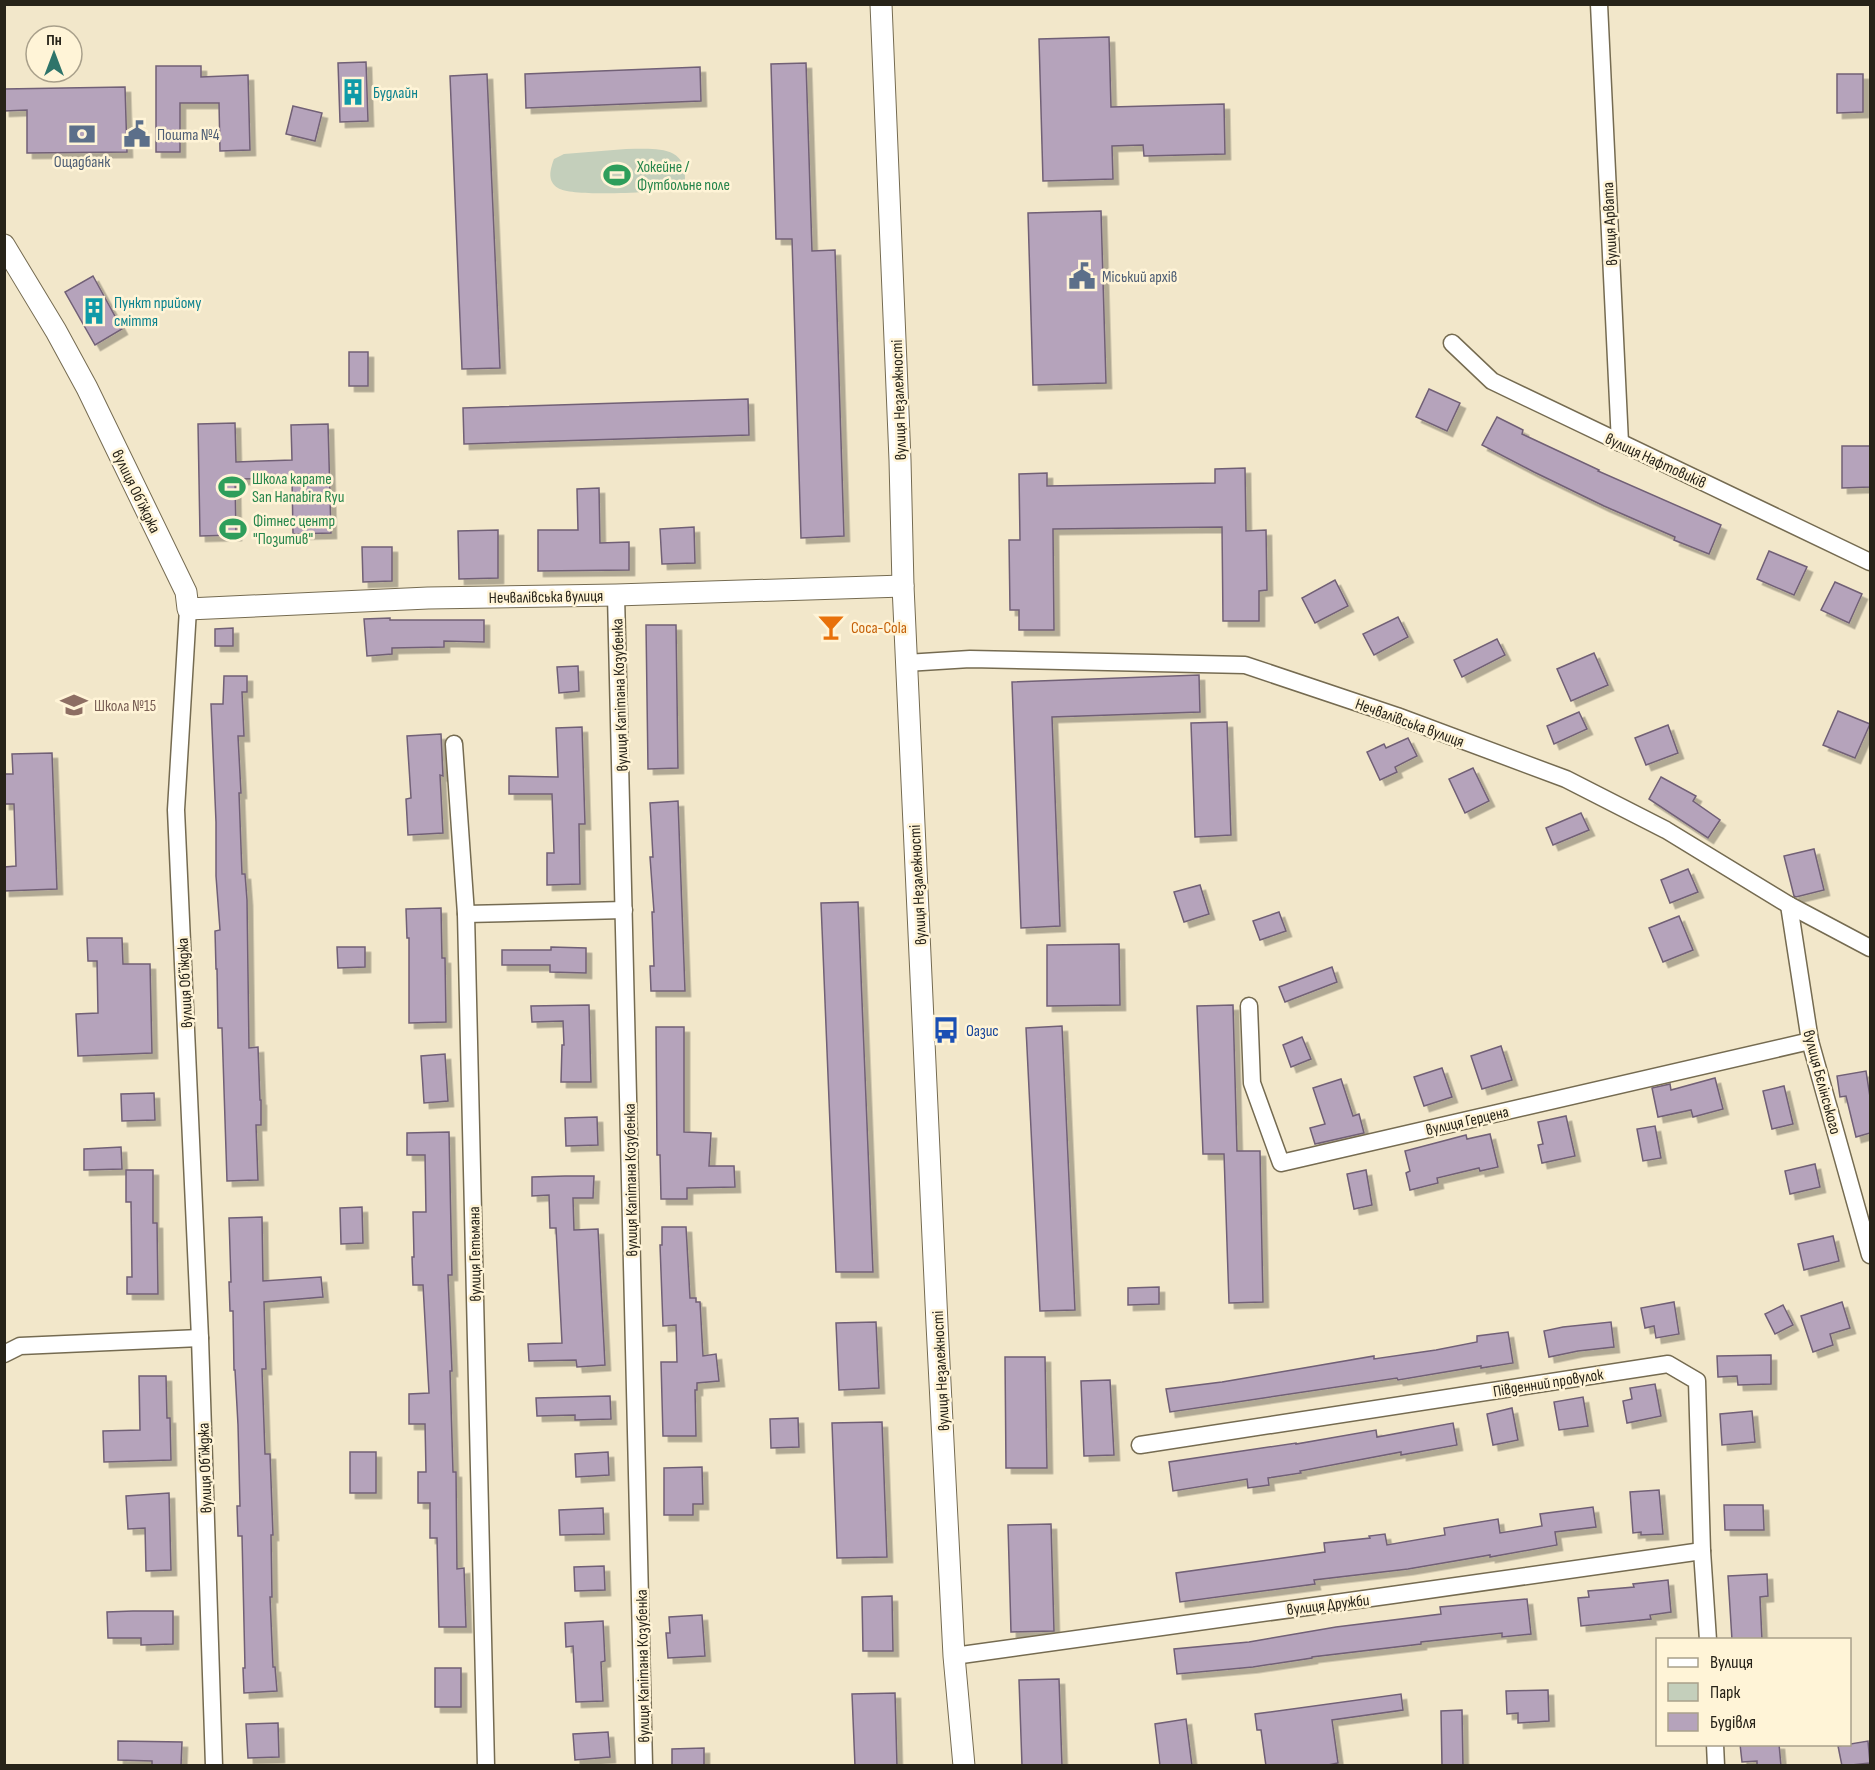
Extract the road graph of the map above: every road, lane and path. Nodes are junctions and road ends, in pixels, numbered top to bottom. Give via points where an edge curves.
1 (881, 4) edge
2 (1599, 4) edge
3 (4, 245) edge
4 (1452, 343) dead end
5 (1620, 443) junction
6 (1870, 561) edge
7 (903, 586) junction
8 (616, 596) junction
9 (188, 609) junction
10 (906, 663) junction
11 (454, 744) dead end
12 (1789, 905) junction
13 (624, 910) junction
14 (466, 914) junction
15 (1870, 948) edge
16 (1249, 1006) dead end
17 (1810, 1041) junction
18 (1870, 1256) edge
19 (200, 1338) junction
20 (4, 1354) edge
21 (1140, 1445) dead end
22 (1702, 1551) junction
23 (1708, 1638) edge
24 (954, 1656) junction
25 (1715, 1746) edge
26 (214, 1766) edge
27 (486, 1766) edge
28 (644, 1766) edge
29 (964, 1766) edge
30 (1716, 1766) edge

1 - 7 street, вулиця Незалежності
2 - 5 street, вулиця Арвата
3 - 9 street, вулиця Обʼїжджа via 87,388 186,592
4 - 5 street, вулиця Нафтовиків via 1492,381
5 - 6 street, вулиця Нафтовиків
7 - 8 street, Нечвалівська вулиця
7 - 10 street, вулиця Незалежності
8 - 9 street, Нечвалівська вулиця via 428,598
8 - 13 street, вулиця Капітана Козубенка
9 - 19 street, вулиця Обʼїжджа via 176,810
10 - 12 street, Нечвалівська вулиця via 970,659 1245,665 1566,779 1666,830
10 - 24 street, вулиця Незалежності
11 - 14 street, вулиця Гетьмана
12 - 15 street, Нечвалівська вулиця
12 - 17 street, вулиця Бєлінського
13 - 14 street
13 - 28 street, вулиця Капітана Козубенка
14 - 27 street, вулиця Гетьмана
16 - 17 street, вулиця Герцена via 1252,1083 1281,1163
17 - 18 street, вулиця Бєлінського
19 - 20 street via 20,1347
19 - 26 street, вулиця Обʼїжджа
21 - 22 street, Південний провулок via 1668,1364 1697,1381
22 - 23 street, Південний провулок
22 - 24 street, вулиця Дружби
24 - 29 street, вулиця Незалежності
25 - 30 street

